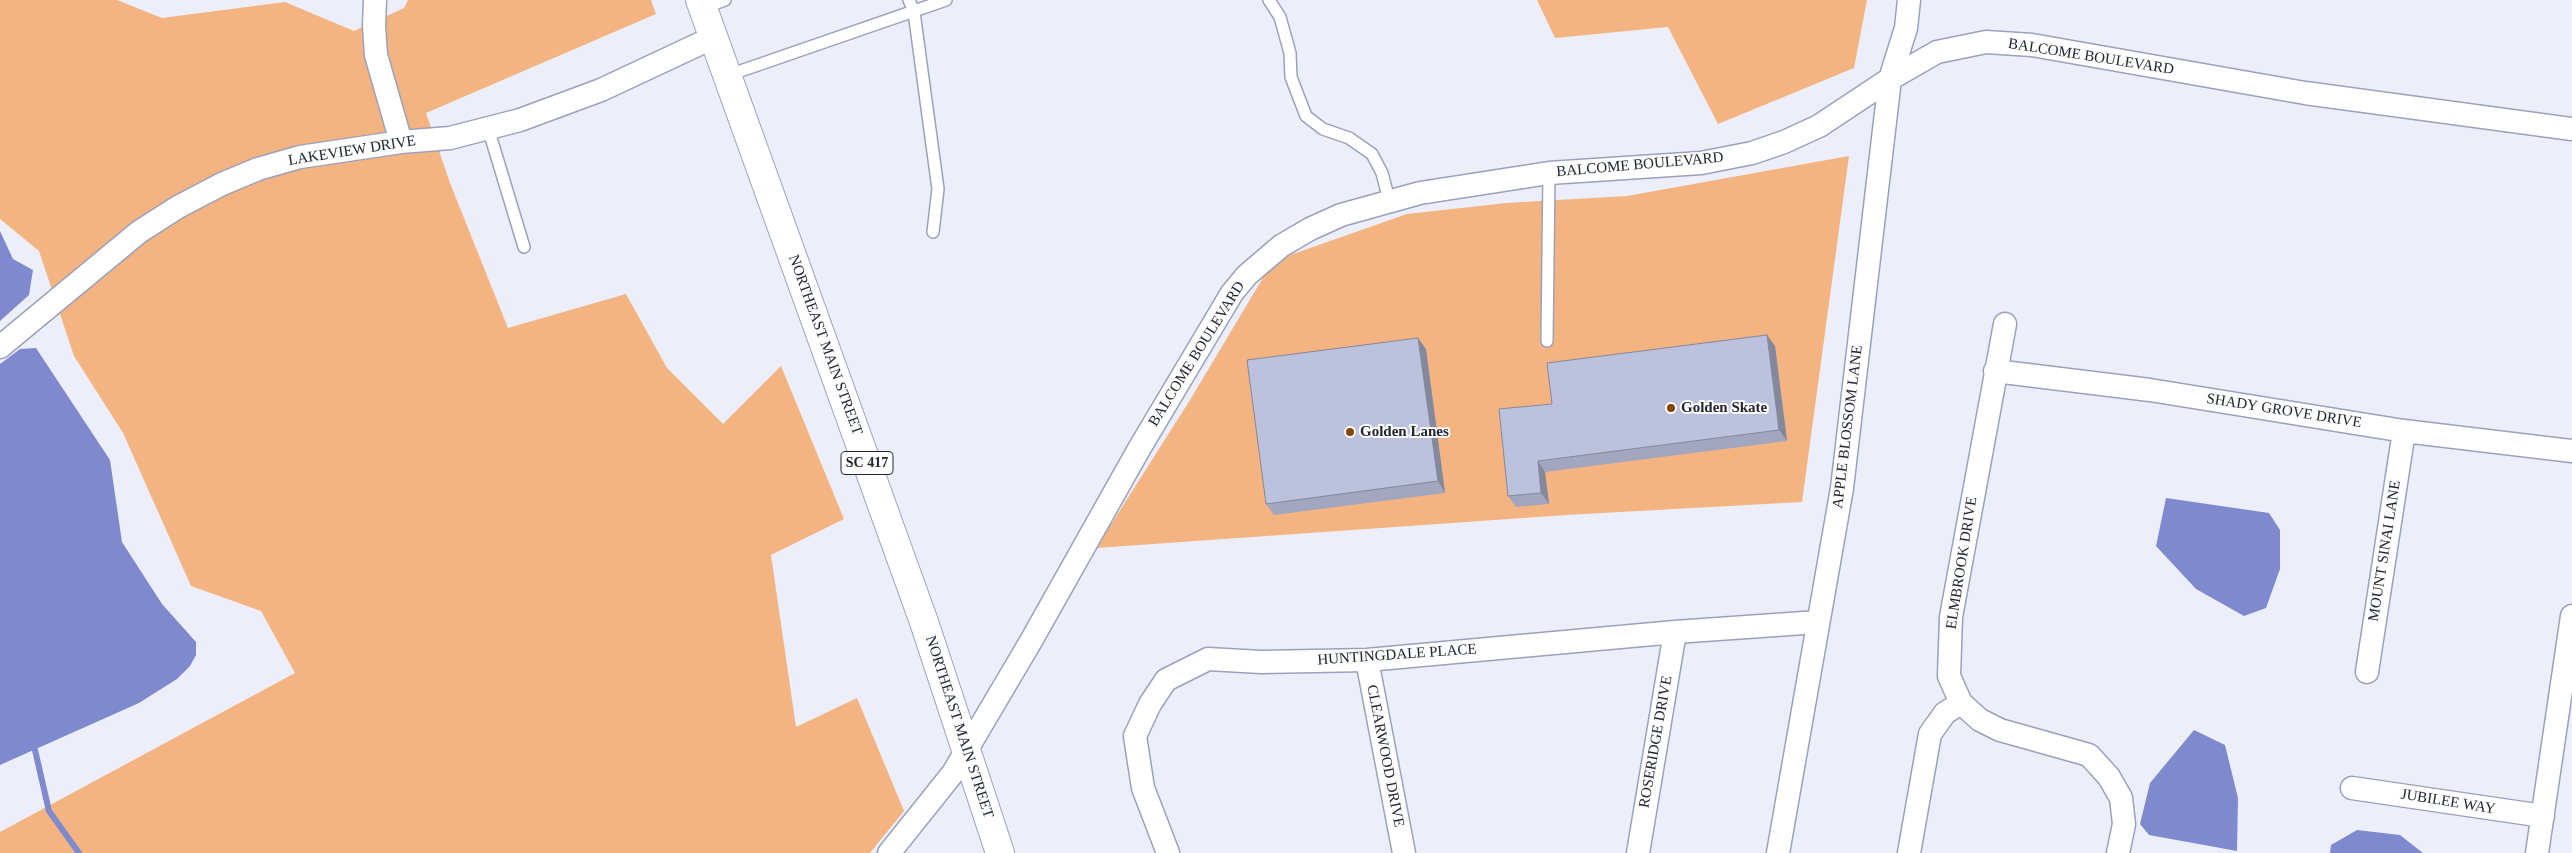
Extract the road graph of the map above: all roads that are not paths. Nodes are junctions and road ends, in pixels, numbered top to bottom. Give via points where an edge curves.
1 (375, 0) edge
2 (909, 0) edge
3 (946, 0) edge
4 (1269, 0) edge
5 (1909, 0) edge
6 (709, 3) edge
7 (914, 12) junction
8 (712, 38) junction
9 (726, 76) junction
10 (1890, 79) junction
11 (488, 128) junction
12 (2572, 128) edge
13 (401, 142) junction
14 (1549, 173) junction
15 (1389, 200) junction
16 (933, 232) dead end
17 (524, 247) dead end
18 (2005, 324) dead end
19 (1547, 341) dead end
20 (0, 347) edge
21 (1995, 371) junction
22 (2404, 430) junction
23 (2572, 451) edge
24 (2572, 616) edge
25 (1818, 622) junction
26 (1675, 632) junction
27 (1367, 660) junction
28 (2367, 672) dead end
29 (1961, 703) junction
30 (967, 748) junction
31 (2352, 788) dead end
32 (2543, 816) junction
33 (889, 853) edge
34 (1000, 853) edge
35 (1168, 853) edge
36 (1404, 853) edge
37 (1638, 853) edge
38 (1778, 853) edge
39 (1909, 853) edge
40 (2118, 853) edge
41 (2537, 853) edge

1 - 13 street via 376,55
2 - 7 lane
3 - 7 lane
4 - 15 lane via 1280,17 1290,53 1290,77 1306,116 1322,129 1349,138 1372,154 1382,173
5 - 10 street, APPLE BLOSSOM LANE via 1906,28
6 - 8 main road, SC 417
7 - 9 lane
7 - 16 lane via 938,190
8 - 9 main road, NORTHEAST MAIN STREET / SC 417
8 - 11 street, LAKEVIEW DRIVE via 601,90 520,120
9 - 30 main road, NORTHEAST MAIN STREET / SC 417 via 884,509
10 - 12 street, BALCOME BOULEVARD via 1937,52 1971,44 2008,42 2305,93
10 - 14 street, BALCOME BOULEVARD via 1819,126 1752,153 1701,163
10 - 25 street, APPLE BLOSSOM LANE via 1842,488
11 - 13 street, LAKEVIEW DRIVE via 450,138
11 - 17 lane
13 - 20 street, LAKEVIEW DRIVE via 300,157 222,184 139,232
14 - 15 street, BALCOME BOULEVARD
14 - 19 lane
15 - 30 street, BALCOME BOULEVARD via 1341,215 1302,233 1262,260 1232,293
18 - 21 street, ELMBROOK DRIVE
21 - 22 street, SHADY GROVE DRIVE via 2150,390
21 - 29 street, ELMBROOK DRIVE via 1951,617 1949,676
22 - 23 street, SHADY GROVE DRIVE
22 - 28 street, MOUNT SINAI LANE
24 - 32 street
25 - 26 street, HUNTINGDALE PLACE
25 - 38 street, APPLE BLOSSOM LANE
26 - 27 street, HUNTINGDALE PLACE
26 - 37 street, ROSERIDGE DRIVE
27 - 35 street, HUNTINGDALE PLACE via 1261,662 1208,659 1166,680 1150,704 1136,736 1143,788
27 - 36 street, CLEARWOOD DRIVE
29 - 39 street via 1945,713 1930,734
29 - 40 street, ELMBROOK DRIVE via 1980,720 2000,730 2089,755 2109,777 2121,798 2124,824
30 - 33 street, BALCOME BOULEVARD via 953,773
30 - 34 main road, NORTHEAST MAIN STREET / SC 417
31 - 32 street, JUBILEE WAY
32 - 41 street

